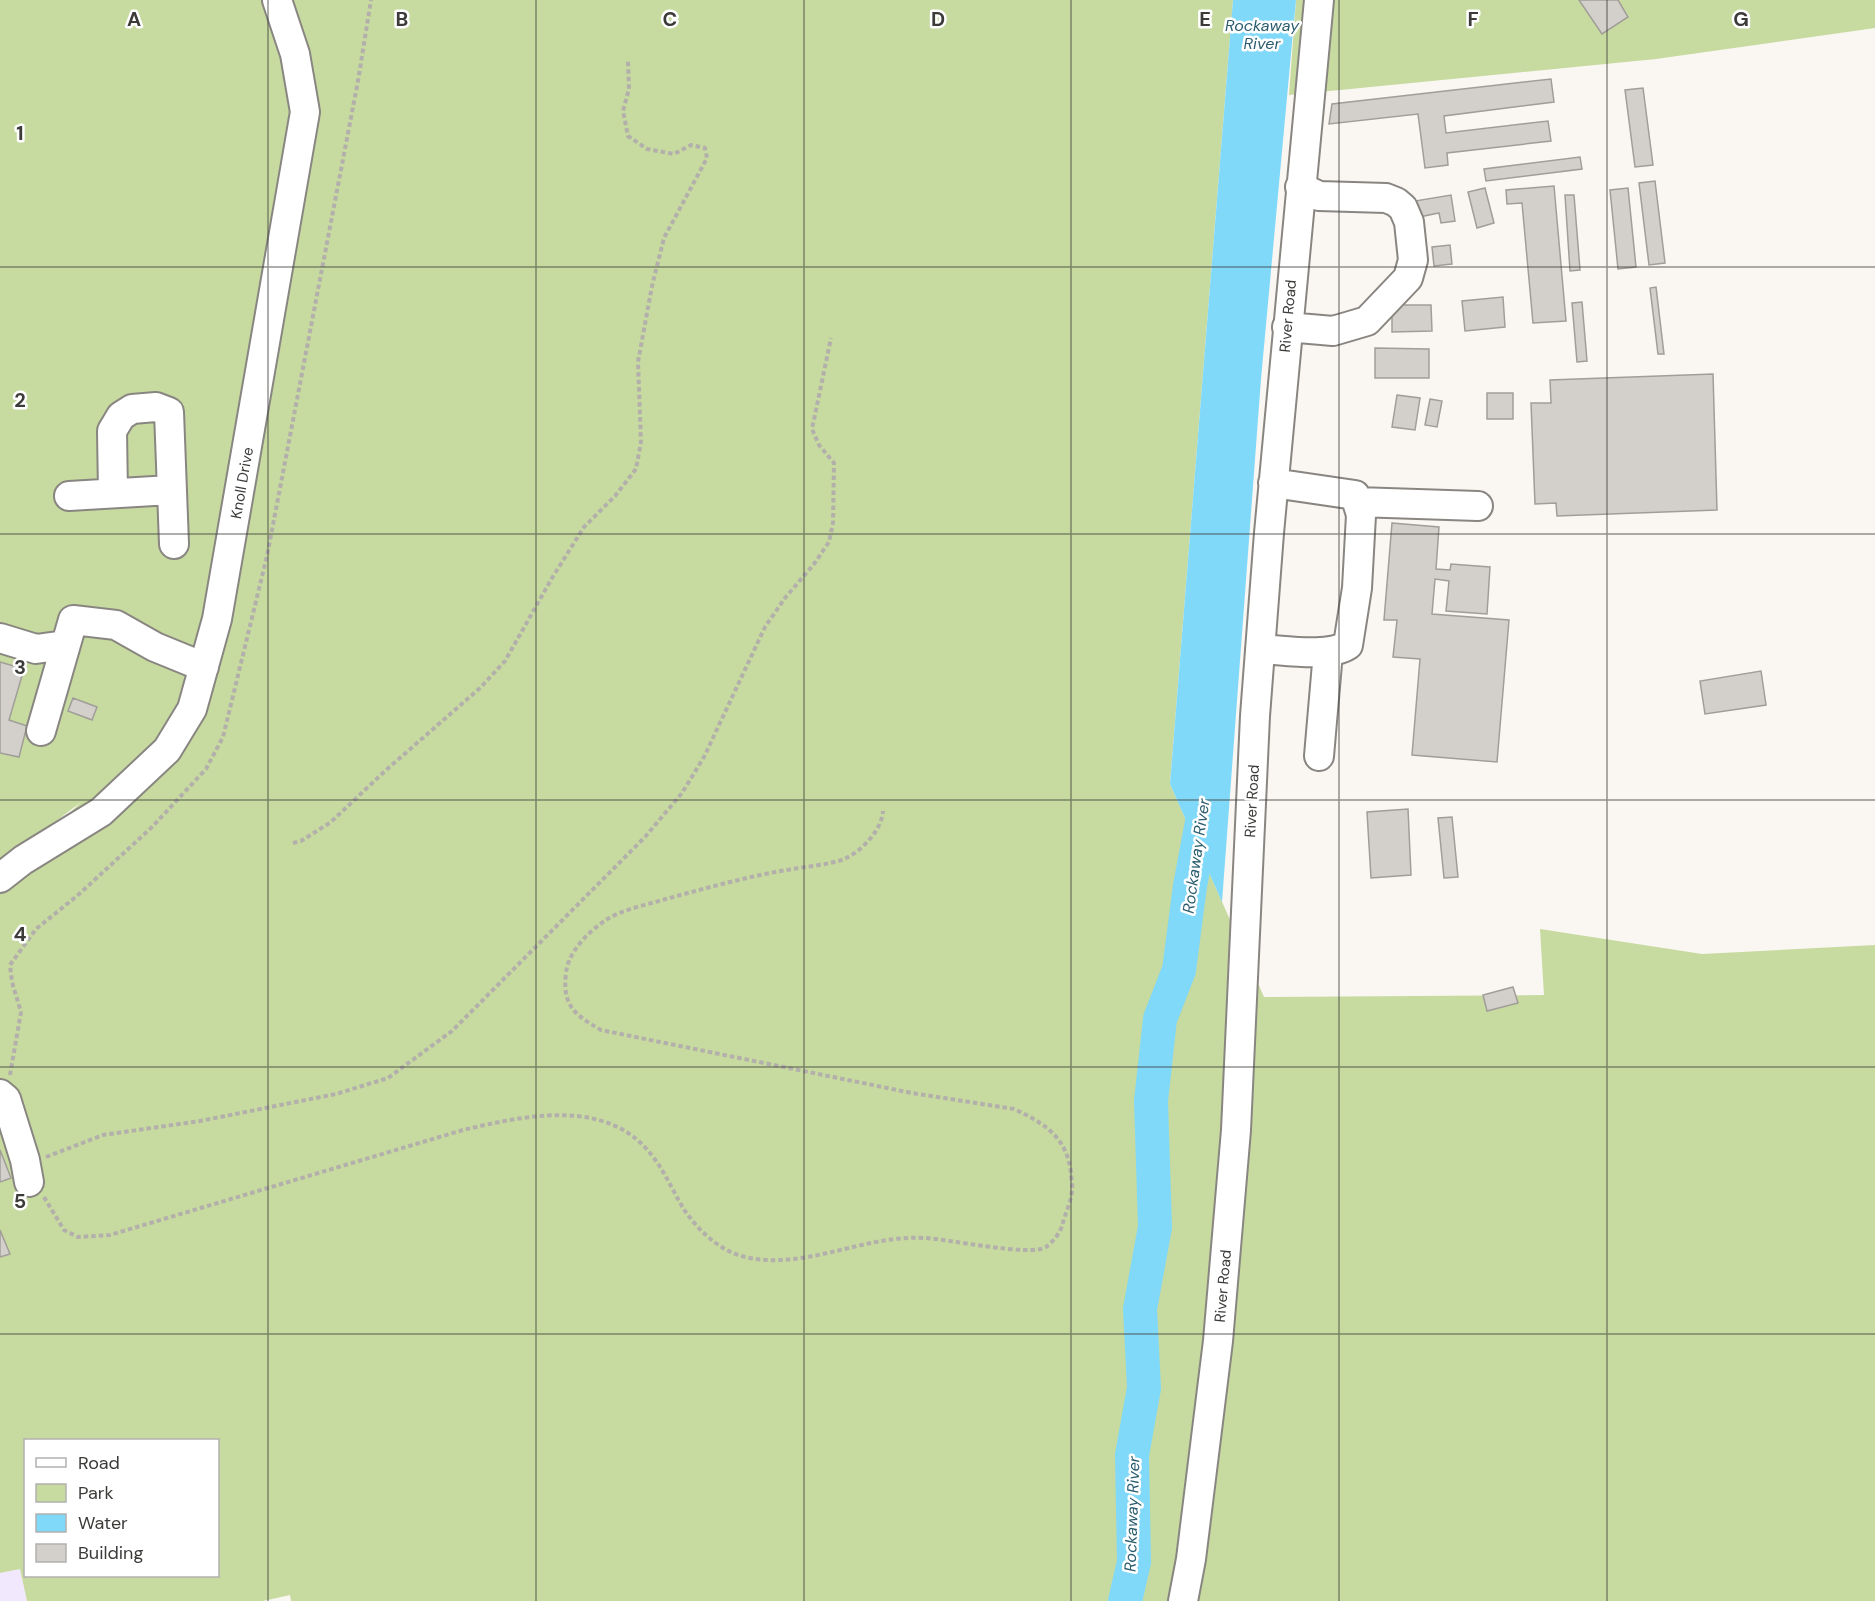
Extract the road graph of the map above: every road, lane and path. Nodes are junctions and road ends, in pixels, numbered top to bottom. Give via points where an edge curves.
1 (277, 0) edge
2 (1318, 0) edge
3 (628, 60) dead end
4 (1300, 187) junction
5 (1287, 327) junction
6 (831, 338) dead end
7 (1273, 483) junction
8 (171, 490) junction
9 (114, 493) junction
10 (69, 495) dead end
11 (1357, 502) junction
12 (1478, 506) dead end
13 (174, 544) dead end
14 (0, 638) edge
15 (65, 645) junction
16 (1260, 649) junction
17 (1328, 652) junction
18 (204, 667) junction
19 (41, 730) dead end
20 (1319, 756) dead end
21 (883, 811) dead end
22 (293, 843) dead end
23 (0, 878) edge
24 (0, 1094) edge
25 (27, 1171) junction
26 (1184, 1601) edge

1 - 18 street, Knoll Drive via 295,54 305,112 234,533 218,619
2 - 4 street, River Road
3 - 22 path via 629,89 623,111 628,135 647,149 674,154 691,145 705,147 707,158 664,238 652,286 638,362 641,442 636,469 584,527 505,661 331,822
4 - 5 street, River Road
4 - 5 street via 1319,196 1386,198 1396,202 1409,222 1413,261 1408,278 1367,321 1333,331
5 - 7 street, River Road
6 - 25 path via 812,429 834,463 829,542 765,627 704,756 681,793 645,837 452,1031 388,1078 279,1106 103,1135 40,1159
7 - 11 street via 1355,495
7 - 16 street, River Road
8 - 9 street
8 - 9 street via 169,412 156,407 132,409 121,416 112,431
8 - 13 street
9 - 10 street
11 - 12 street
11 - 17 street via 1361,515 1357,588 1348,645
14 - 15 street via 36,649
15 - 18 street via 73,620 116,625 155,647
15 - 19 street
16 - 17 street
16 - 26 street, River Road via 1236,1130 1218,1341
17 - 20 street
18 - 23 street, Knoll Drive via 192,709 167,750 101,812
21 - 25 path via 866,844 845,859 771,872 633,908 606,920 576,947 567,966 569,1004 578,1017 601,1030 912,1093 1014,1109 1028,1116 1056,1135 1069,1156 1072,1190 1060,1232 1046,1247 1035,1251 1011,1250 914,1237 783,1260 746,1257 726,1250 697,1228 650,1153 634,1136 575,1115 519,1118 463,1130 110,1235 78,1237 64,1230
24 - 25 street via 6,1099

